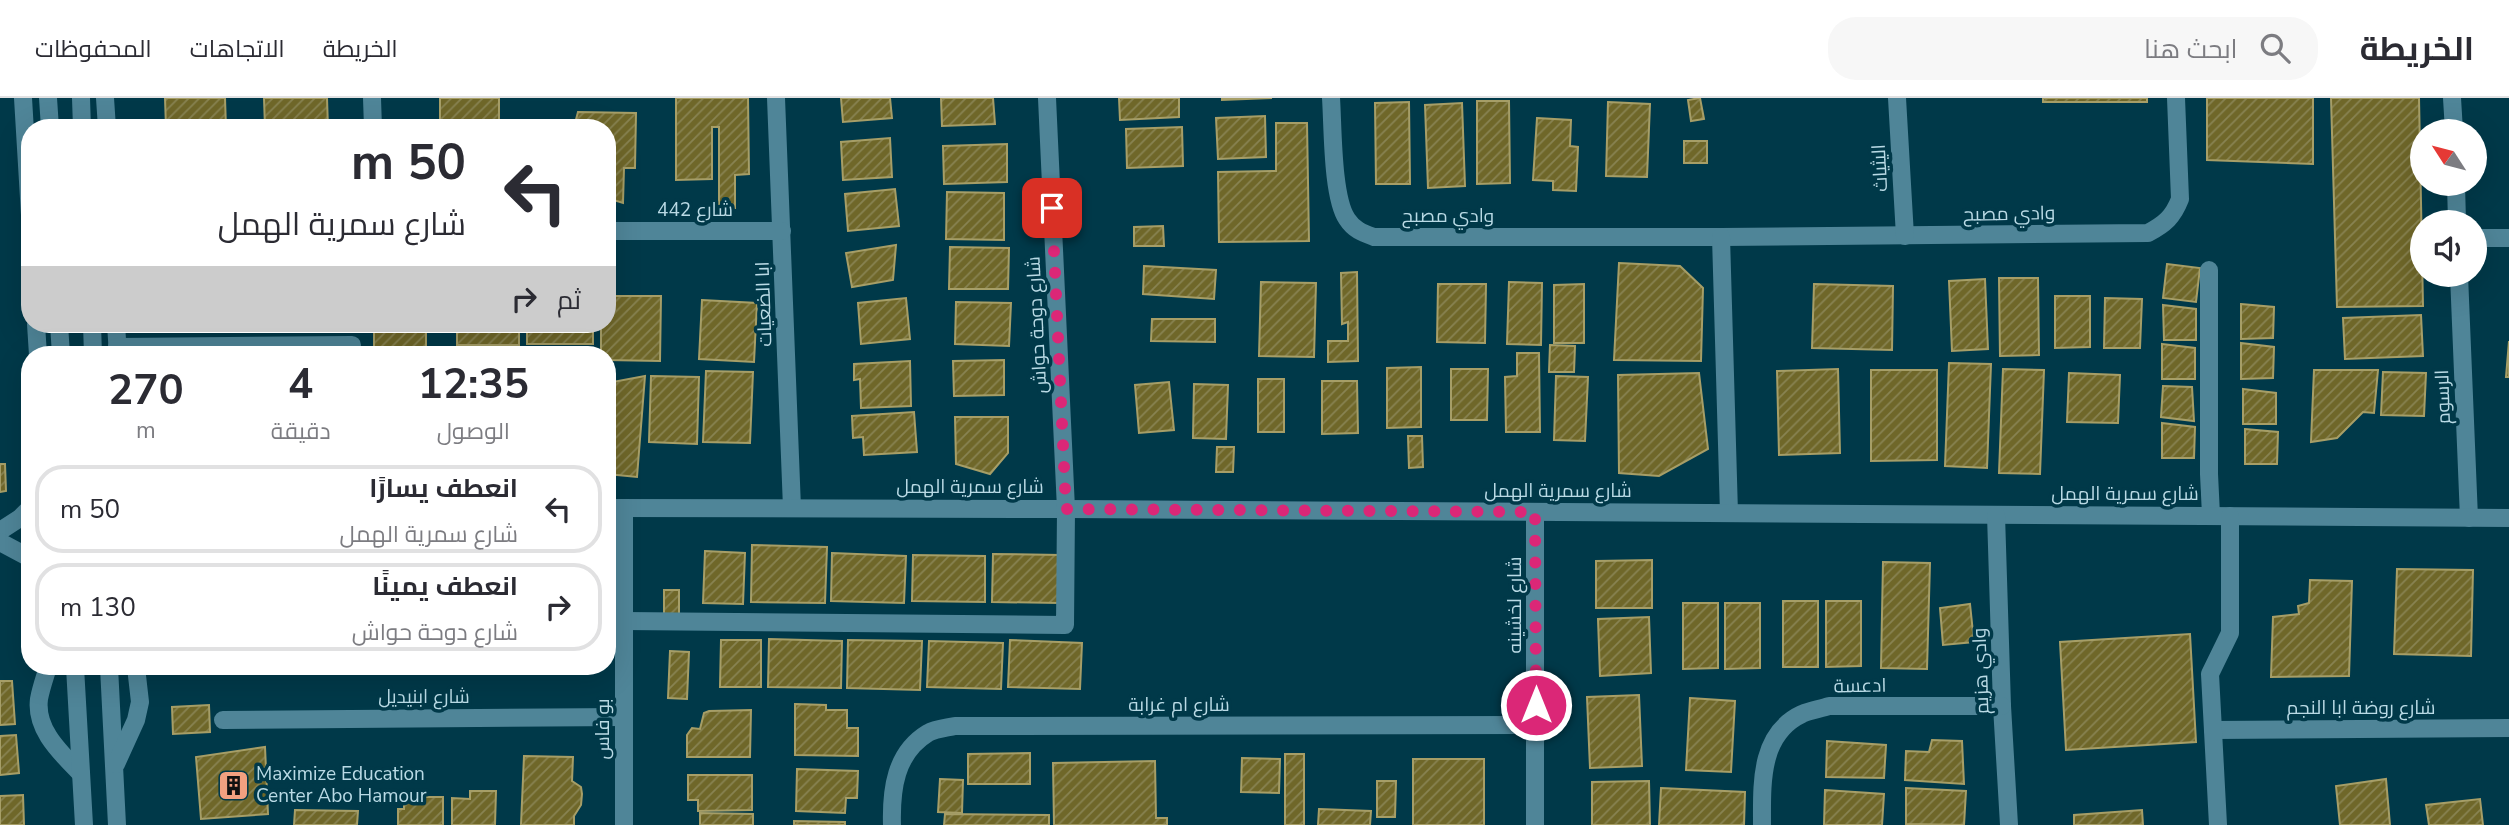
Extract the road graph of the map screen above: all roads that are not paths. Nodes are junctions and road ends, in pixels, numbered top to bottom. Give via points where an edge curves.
1 (23, 98) edge
2 (48, 98) edge
3 (80, 98) edge
4 (105, 98) edge
5 (372, 98) edge
6 (776, 98) edge
7 (1047, 98) edge
8 (1331, 98) edge
9 (1897, 98) edge
10 (2176, 98) edge
11 (2452, 98) edge
12 (24, 119) edge
13 (49, 119) edge
14 (81, 119) edge
15 (106, 119) edge
16 (373, 119) edge
17 (2453, 119) edge
18 (616, 231) edge
19 (782, 231) junction
20 (1905, 236) junction
21 (1721, 237) junction
22 (2509, 237) edge
23 (2487, 238) edge
24 (2210, 270) dead end
25 (2459, 287) edge
26 (352, 345) dead end
27 (313, 346) edge
28 (616, 508) edge
29 (792, 508) junction
30 (1066, 509) junction
31 (1535, 512) junction
32 (1729, 513) junction
33 (1996, 515) junction
34 (2221, 515) junction
35 (21, 517) edge
36 (2469, 518) junction
37 (2509, 518) edge
38 (0, 531) edge
39 (0, 542) edge
40 (21, 553) edge
41 (624, 621) junction
42 (46, 675) edge
43 (75, 675) edge
44 (109, 675) edge
45 (137, 675) edge
46 (2003, 706) junction
47 (624, 717) junction
48 (223, 720) dead end
49 (1536, 725) junction
50 (2509, 729) edge
51 (2213, 730) junction
52 (114, 767) junction
53 (80, 774) junction
54 (84, 825) edge
55 (117, 825) edge
56 (624, 825) edge
57 (892, 825) edge
58 (1535, 825) edge
59 (1762, 825) edge
60 (2009, 825) edge
61 (2218, 825) edge

1 - 12 street
2 - 13 street
3 - 14 street
4 - 15 street
5 - 16 street
6 - 19 street, ابا الضعيات
7 - 30 street, شارع دوحة حواش
8 - 21 street, وادي مصبح via 1339,202 1359,232 1374,237
9 - 20 street, اليثياث
10 - 20 street, وادي مصبح via 2180,199 2164,225 2148,233
11 - 17 street
18 - 19 street, شارع 442
19 - 29 street, ابا الضعيات
20 - 21 street, وادي مصبح
21 - 32 street
22 - 23 street
24 - 34 street via 2209,474
25 - 36 street, الرسوم
26 - 27 street
28 - 29 street, شارع سمرية الهمل
28 - 41 street, بو فاس
29 - 30 street, شارع سمرية الهمل
30 - 31 street, شارع سمرية الهمل
30 - 41 street, شارع دوحة حواش via 1065,625
31 - 32 street, شارع سمرية الهمل
31 - 49 street, شارع لخشينه
32 - 33 street, شارع سمرية الهمل
33 - 34 street, شارع سمرية الهمل
33 - 46 street, وادي هزيم
34 - 36 street, شارع سمرية الهمل
34 - 51 street via 2230,633 2210,674
35 - 38 street
36 - 37 street, شارع سمرية الهمل
39 - 40 street
41 - 47 street, بو فاس
42 - 53 street via 40,715 49,738
43 - 53 street
44 - 52 street
45 - 52 street via 136,720
46 - 59 street, ادعسة via 1829,706 1801,715 1781,730 1768,754 1762,777
46 - 60 street, وادي هزيم
47 - 48 street, شارع ابنيديل
47 - 56 street, بو فاس
49 - 57 street, شارع ام غرابة via 954,726 929,732 909,750 896,772
49 - 58 street, شارع لخشينه
50 - 51 street, شارع روضة ابا النجم
51 - 61 street
52 - 55 street
53 - 54 street

